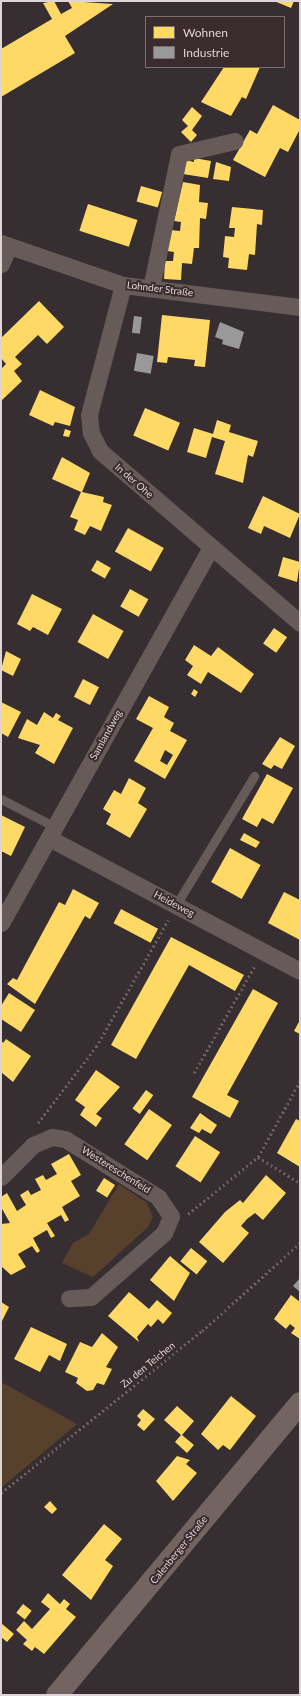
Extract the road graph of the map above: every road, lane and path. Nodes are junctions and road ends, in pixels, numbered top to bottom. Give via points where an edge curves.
1 (235, 141) dead end
2 (5, 245) edge
3 (1, 264) edge
4 (123, 285) junction
5 (151, 288) junction
6 (300, 307) edge
7 (211, 548) junction
8 (300, 623) edge
9 (254, 776) dead end
10 (1, 799) edge
11 (52, 832) junction
12 (176, 905) junction
13 (1, 923) edge
14 (263, 951) junction
15 (300, 971) edge
16 (194, 1073) dead end
17 (300, 1082) edge
18 (33, 1145) junction
19 (258, 1157) junction
20 (1, 1177) edge
21 (300, 1183) edge
22 (171, 1216) junction
23 (300, 1243) edge
24 (69, 1298) dead end
25 (300, 1403) edge
26 (1, 1493) edge
27 (57, 1695) edge

1 - 5 street via 180,154
2 - 3 street
2 - 4 street, Lohnder Straße
4 - 5 street, Lohnder Straße
4 - 7 street, In der Ohe via 89,415 91,433 100,451
5 - 6 street, Lohnder Straße
7 - 8 street, In der Ohe
7 - 11 street, Samlandweg
9 - 12 lane
10 - 11 lane
11 - 12 street, Heideweg
11 - 13 street, Samlandweg
12 - 14 street, Heideweg
12 - 18 path via 96,1047 38,1122
14 - 15 street, Heideweg
14 - 16 path
17 - 19 path
18 - 20 street, Westereschenfeld
18 - 22 street, Westereschenfeld via 52,1138 65,1139 158,1197
19 - 21 path
19 - 22 path via 186,1216
22 - 24 street via 164,1233 91,1297
23 - 26 path, Zu den Teichen via 202,1331
25 - 27 street, Calenberger Straße

